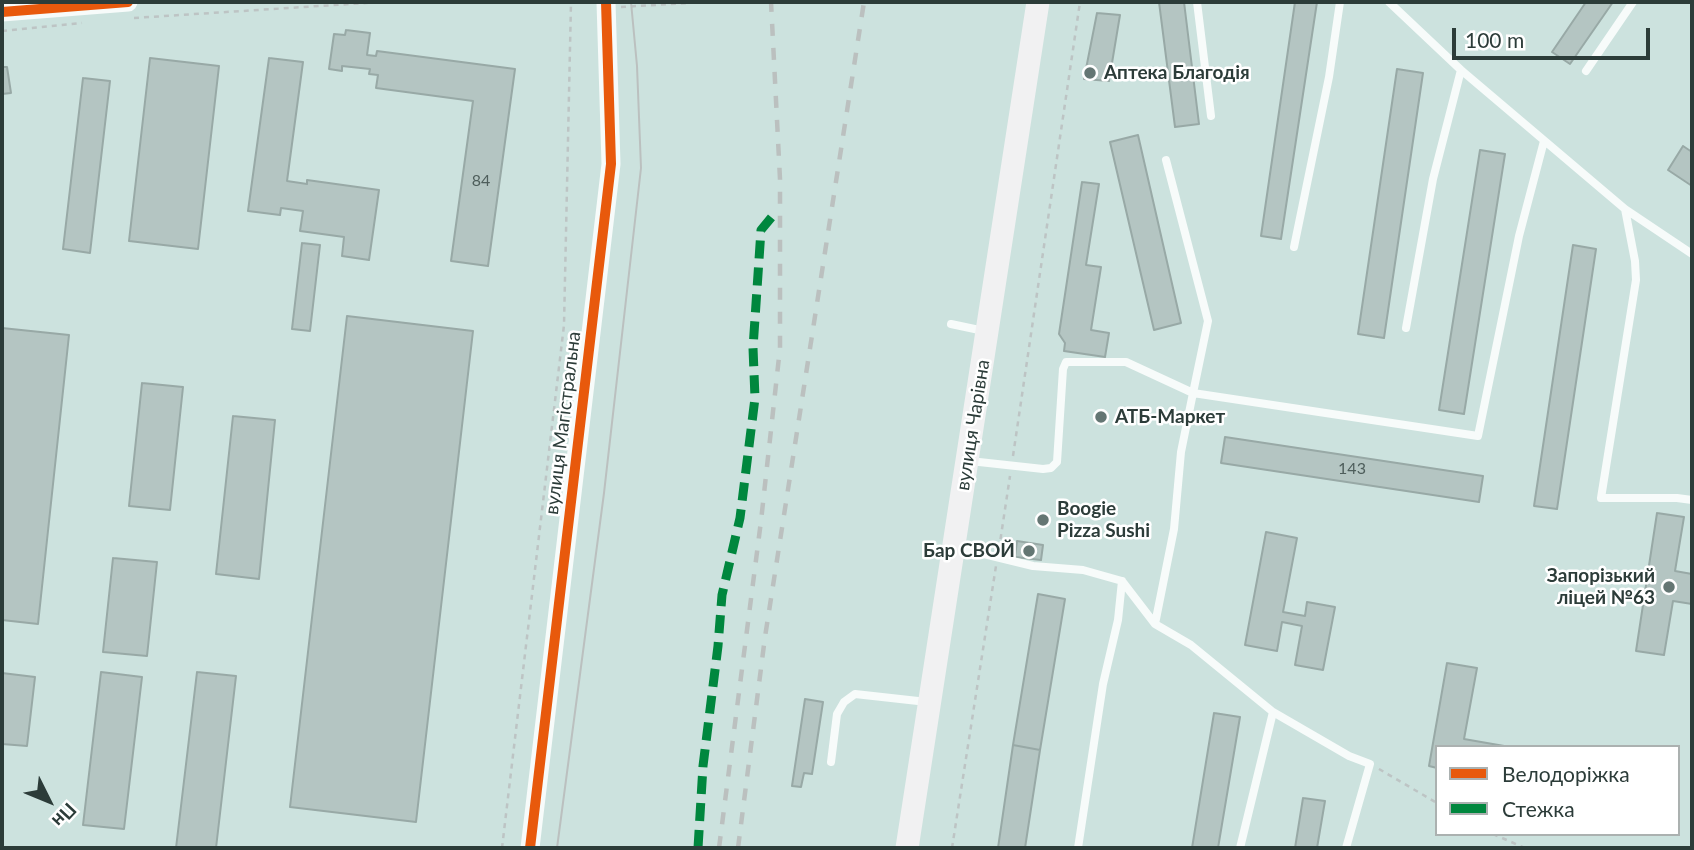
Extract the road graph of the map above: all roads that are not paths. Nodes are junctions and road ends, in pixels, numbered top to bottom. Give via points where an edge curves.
1 (1038, 2) edge
2 (1196, 2) edge
3 (1340, 2) edge
4 (1389, 2) edge
5 (1633, 2) edge
6 (607, 5) edge
7 (129, 10) edge
8 (2, 12) edge
9 (1461, 70) junction
10 (1586, 71) dead end
11 (1212, 116) dead end
12 (1544, 141) junction
13 (1166, 159) dead end
14 (1625, 209) junction
15 (1294, 247) dead end
16 (1692, 254) edge
17 (951, 324) dead end
18 (1406, 328) dead end
19 (987, 331) junction
20 (1193, 393) junction
21 (967, 461) junction
22 (1692, 500) edge
23 (954, 547) junction
24 (1122, 581) junction
25 (1154, 624) junction
26 (930, 702) junction
27 (1273, 712) junction
28 (831, 762) dead end
29 (530, 848) edge
30 (907, 848) edge
31 (1078, 848) edge
32 (1240, 848) edge
33 (1346, 848) edge

1 - 19 main road, вулиця Чарівна
2 - 11 lane
3 - 15 lane
4 - 9 lane
5 - 10 lane
6 - 29 street, вулиця Магістральна via 611,164
7 - 8 street
9 - 12 lane
9 - 18 lane via 1433,179
12 - 14 lane
12 - 20 lane via 1519,236 1478,436
13 - 20 lane via 1208,321
14 - 16 lane
14 - 22 lane via 1636,280 1601,498
17 - 19 lane
19 - 21 main road, вулиця Чарівна
20 - 21 lane via 1126,362 1066,362 1057,462 1043,470
20 - 25 lane via 1181,452 1174,529
21 - 23 main road, вулиця Чарівна
23 - 24 lane
23 - 26 main road, вулиця Чарівна
24 - 25 lane
24 - 31 lane
25 - 27 lane via 1191,645
26 - 28 lane via 855,694 837,714
26 - 30 main road, вулиця Чарівна
27 - 32 lane
27 - 33 lane via 1370,764

